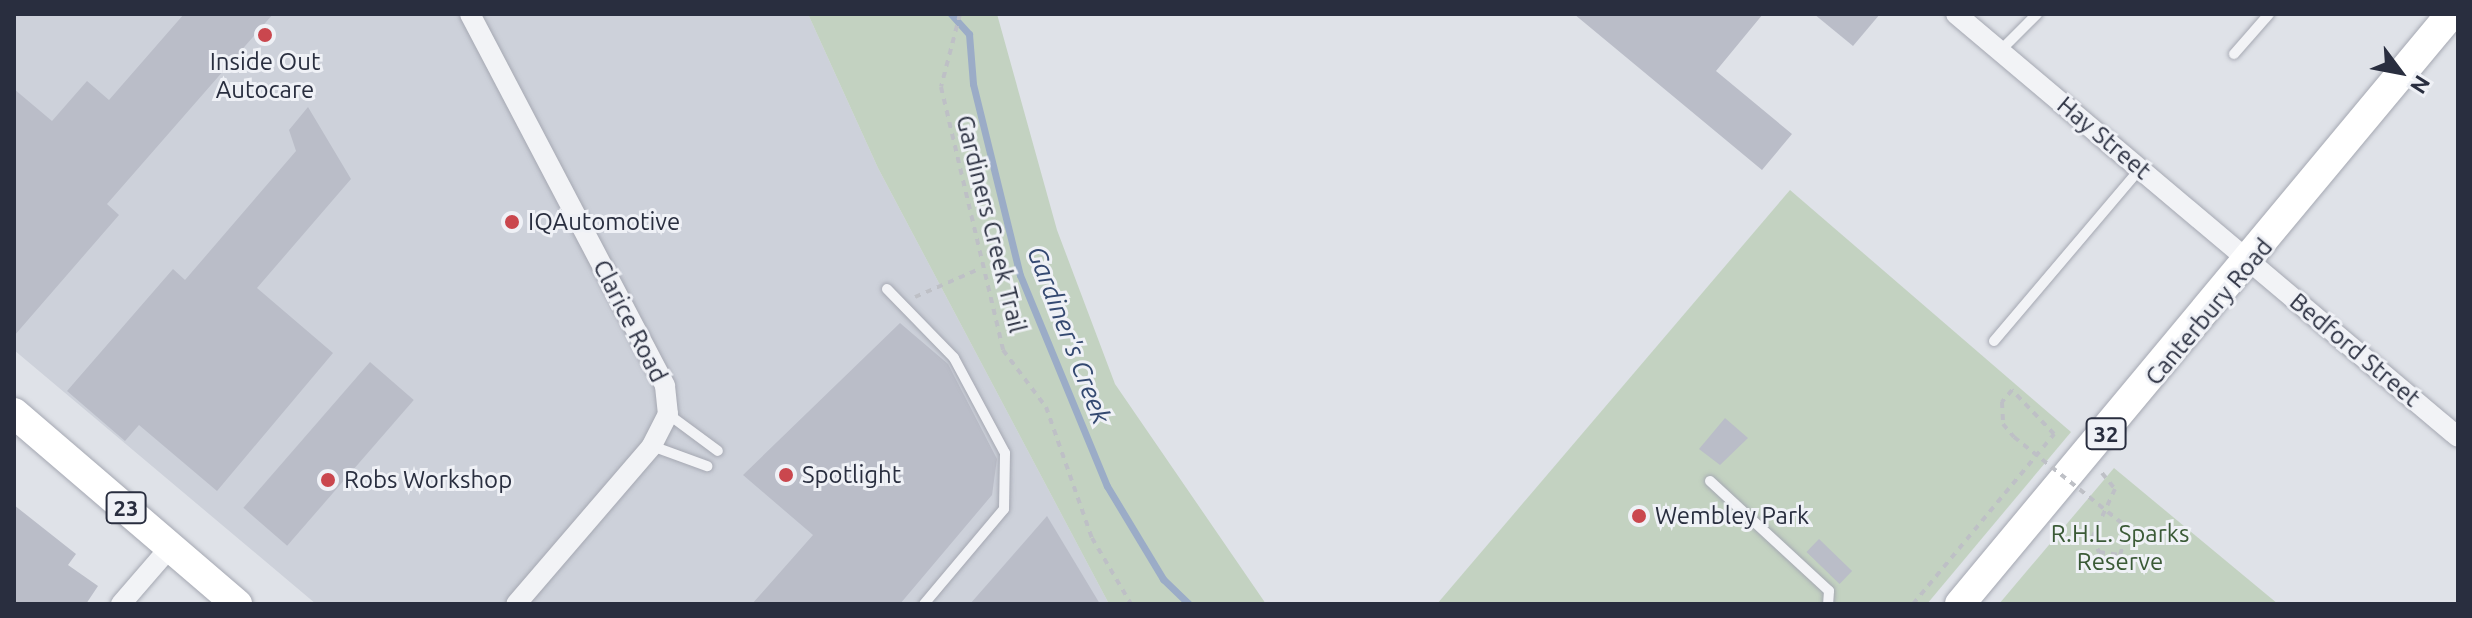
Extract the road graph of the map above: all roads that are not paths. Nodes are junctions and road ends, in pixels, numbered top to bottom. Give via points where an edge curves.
1 (470, 14) edge
2 (1956, 14) edge
3 (2037, 14) edge
4 (2269, 14) edge
5 (2451, 14) edge
6 (2001, 50) junction
7 (2234, 54) dead end
8 (2140, 169) junction
9 (2251, 263) junction
10 (887, 289) dead end
11 (1994, 341) dead end
12 (14, 413) edge
13 (668, 414) junction
14 (2458, 437) edge
15 (652, 446) junction
16 (718, 451) dead end
17 (707, 466) dead end
18 (1710, 481) dead end
19 (171, 546) junction
20 (1969, 601) edge
21 (121, 604) edge
22 (237, 604) edge
23 (516, 604) edge
24 (924, 604) edge
25 (1828, 604) edge

1 - 13 street, Clarice Road via 665,386
2 - 6 street, Hay Street
3 - 6 lane
4 - 7 lane
5 - 9 main road, Canterbury Road / 32
6 - 8 street, Hay Street
8 - 9 street, Hay Street
8 - 11 lane
9 - 14 street, Bedford Street
9 - 20 main road, Canterbury Road / 32
10 - 24 lane via 954,358 1005,453 1004,509
12 - 19 main road, 23
13 - 15 street, Clarice Road
13 - 16 lane
15 - 17 lane
15 - 23 street, Clarice Road
18 - 25 lane via 1829,591
19 - 21 street
19 - 22 main road, 23

